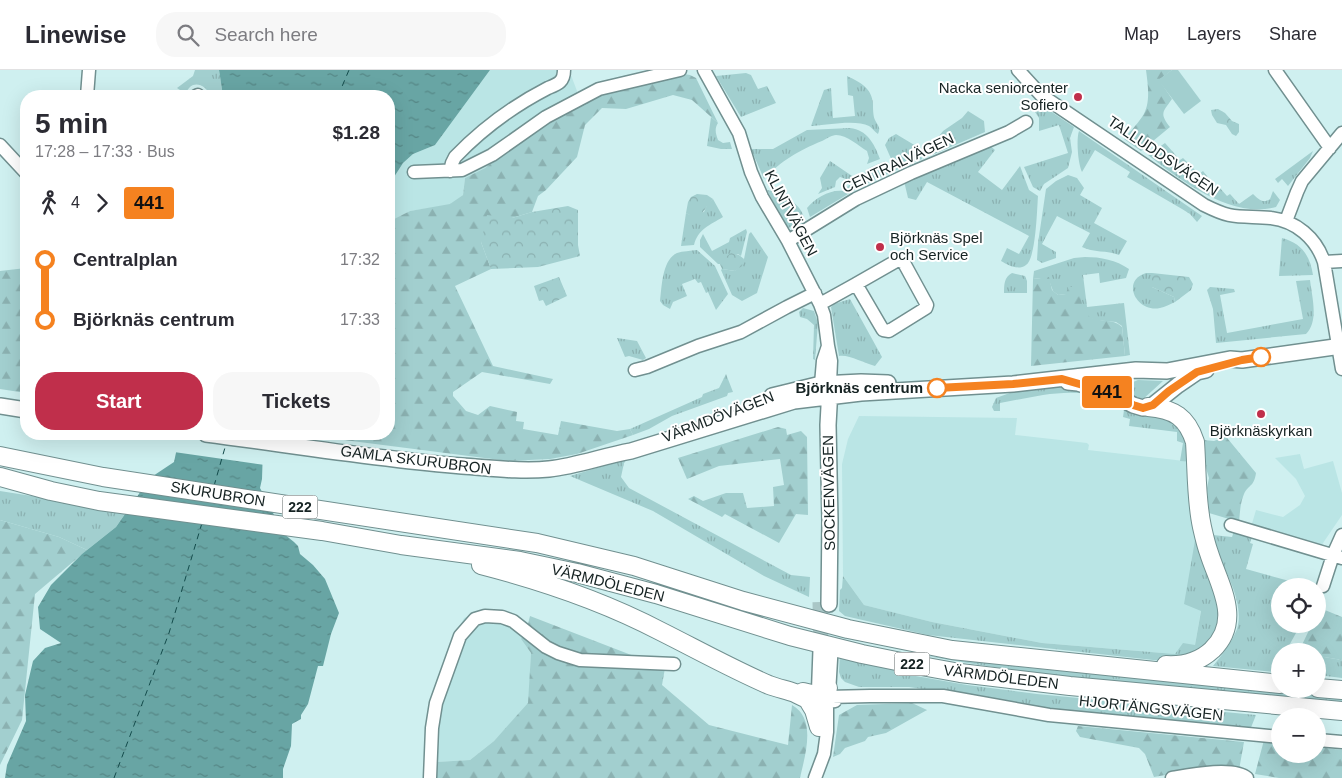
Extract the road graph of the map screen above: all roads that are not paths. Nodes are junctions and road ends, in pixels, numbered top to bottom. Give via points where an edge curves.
1 (89, 70) edge
2 (564, 70) edge
3 (680, 70) edge
4 (704, 70) edge
5 (1018, 70) edge
6 (1275, 70) edge
7 (87, 90) edge
8 (1026, 122) dead end
9 (1342, 133) edge
10 (0, 144) edge
11 (1330, 148) junction
12 (20, 167) edge
13 (450, 171) junction
14 (414, 172) dead end
15 (1286, 221) junction
16 (788, 241) junction
17 (1342, 261) edge
18 (1324, 262) junction
19 (856, 284) junction
20 (818, 299) junction
21 (1340, 346) edge
22 (1242, 360) junction
23 (1342, 369) edge
24 (635, 370) dead end
25 (1136, 370) junction
26 (1062, 379) junction
27 (825, 390) junction
28 (1128, 402) junction
29 (0, 406) edge
30 (1148, 407) junction
31 (20, 409) edge
32 (252, 440) edge
33 (0, 448) edge
34 (0, 456) edge
35 (507, 470) joint
36 (103, 476) junction
37 (0, 477) edge
38 (0, 486) edge
39 (99, 501) junction
40 (1231, 525) dead end
41 (1342, 535) edge
42 (497, 536) joint
43 (1337, 557) edge
44 (493, 563) junction
45 (1326, 580) edge
46 (825, 603) tunnel mouth
47 (826, 650) tunnel mouth
48 (1024, 659) junction
49 (674, 664) dead end
50 (1271, 683) edge
51 (1326, 689) edge
52 (1342, 690) edge
53 (822, 698) junction
54 (1342, 711) edge
55 (819, 727) joint
56 (1271, 736) edge
57 (1326, 741) edge
58 (1342, 742) edge
59 (816, 773) edge
60 (430, 778) edge
61 (1172, 778) edge
62 (1247, 778) edge

1 - 7 street
2 - 13 street via 560,82 495,120 455,157
3 - 13 street via 599,89 546,117 478,163
4 - 16 street, KLINTVÄGEN via 739,133 762,198
5 - 15 street, TALLUDDSVÄGEN via 1042,95 1204,205 1230,215
6 - 11 street
8 - 16 street, CENTRALVÄGEN via 856,199
9 - 11 street
10 - 12 street
11 - 15 street via 1302,181
13 - 14 street
15 - 18 street, TALLUDDSVÄGEN via 1313,241
16 - 20 street, KLINTVÄGEN
17 - 18 street
18 - 21 street, TALLUDDSVÄGEN
19 - 19 street via 883,330 889,330 927,306 901,260 893,261
19 - 20 street
20 - 24 street via 787,306 741,332
20 - 27 street, KLINTVÄGEN via 824,315 828,346 823,361
21 - 22 main road, VÄRMDÖVÄGEN
21 - 23 street, TALLUDDSVÄGEN
22 - 25 main road, VÄRMDÖVÄGEN via 1230,359 1167,371
22 - 30 main road, VÄRMDÖVÄGEN via 1197,372
25 - 26 main road, VÄRMDÖVÄGEN
25 - 28 main road via 1128,375 1124,384
26 - 27 main road, VÄRMDÖVÄGEN via 956,387 861,382
26 - 28 main road, VÄRMDÖVÄGEN via 1114,394
27 - 35 main road, VÄRMDÖVÄGEN via 766,398 631,451 550,469
27 - 46 main road, SOCKENVÄGEN
28 - 30 main road, VÄRMDÖVÄGEN
29 - 31 main road
30 - 48 highway via 1164,409 1184,420 1195,442 1202,525 1208,552 1226,600 1227,615 1222,638 1204,657 1178,665 1043,654
32 - 35 main road, GAMLA SKURUBRON
33 - 36 highway
34 - 36 highway, SKURUBRON / 222
36 - 42 highway, SKURUBRON / 222
37 - 39 highway, SKURUBRON / 222
38 - 39 highway
39 - 44 highway, SKURUBRON / 222 via 322,531
40 - 43 street
41 - 43 street
42 - 48 highway, VÄRMDÖLEDEN / 222 via 634,566 743,601 848,629 952,650
43 - 45 street
44 - 53 highway via 589,598 770,685
44 - 54 highway, VÄRMDÖLEDEN / 222 via 520,561 577,573 790,636 960,673
47 - 53 main road
48 - 50 highway, VÄRMDÖLEDEN / 222
49 - 60 street via 570,658 546,647 520,626 502,617 475,619 460,636 438,698 432,728
51 - 52 highway
53 - 55 highway via 814,710
53 - 56 street, HJORTÄNGSVÄGEN via 943,696 1049,715
53 - 59 street via 827,732 824,754
55 - 59 street
57 - 58 street
61 - 62 street via 1224,773 1241,774

